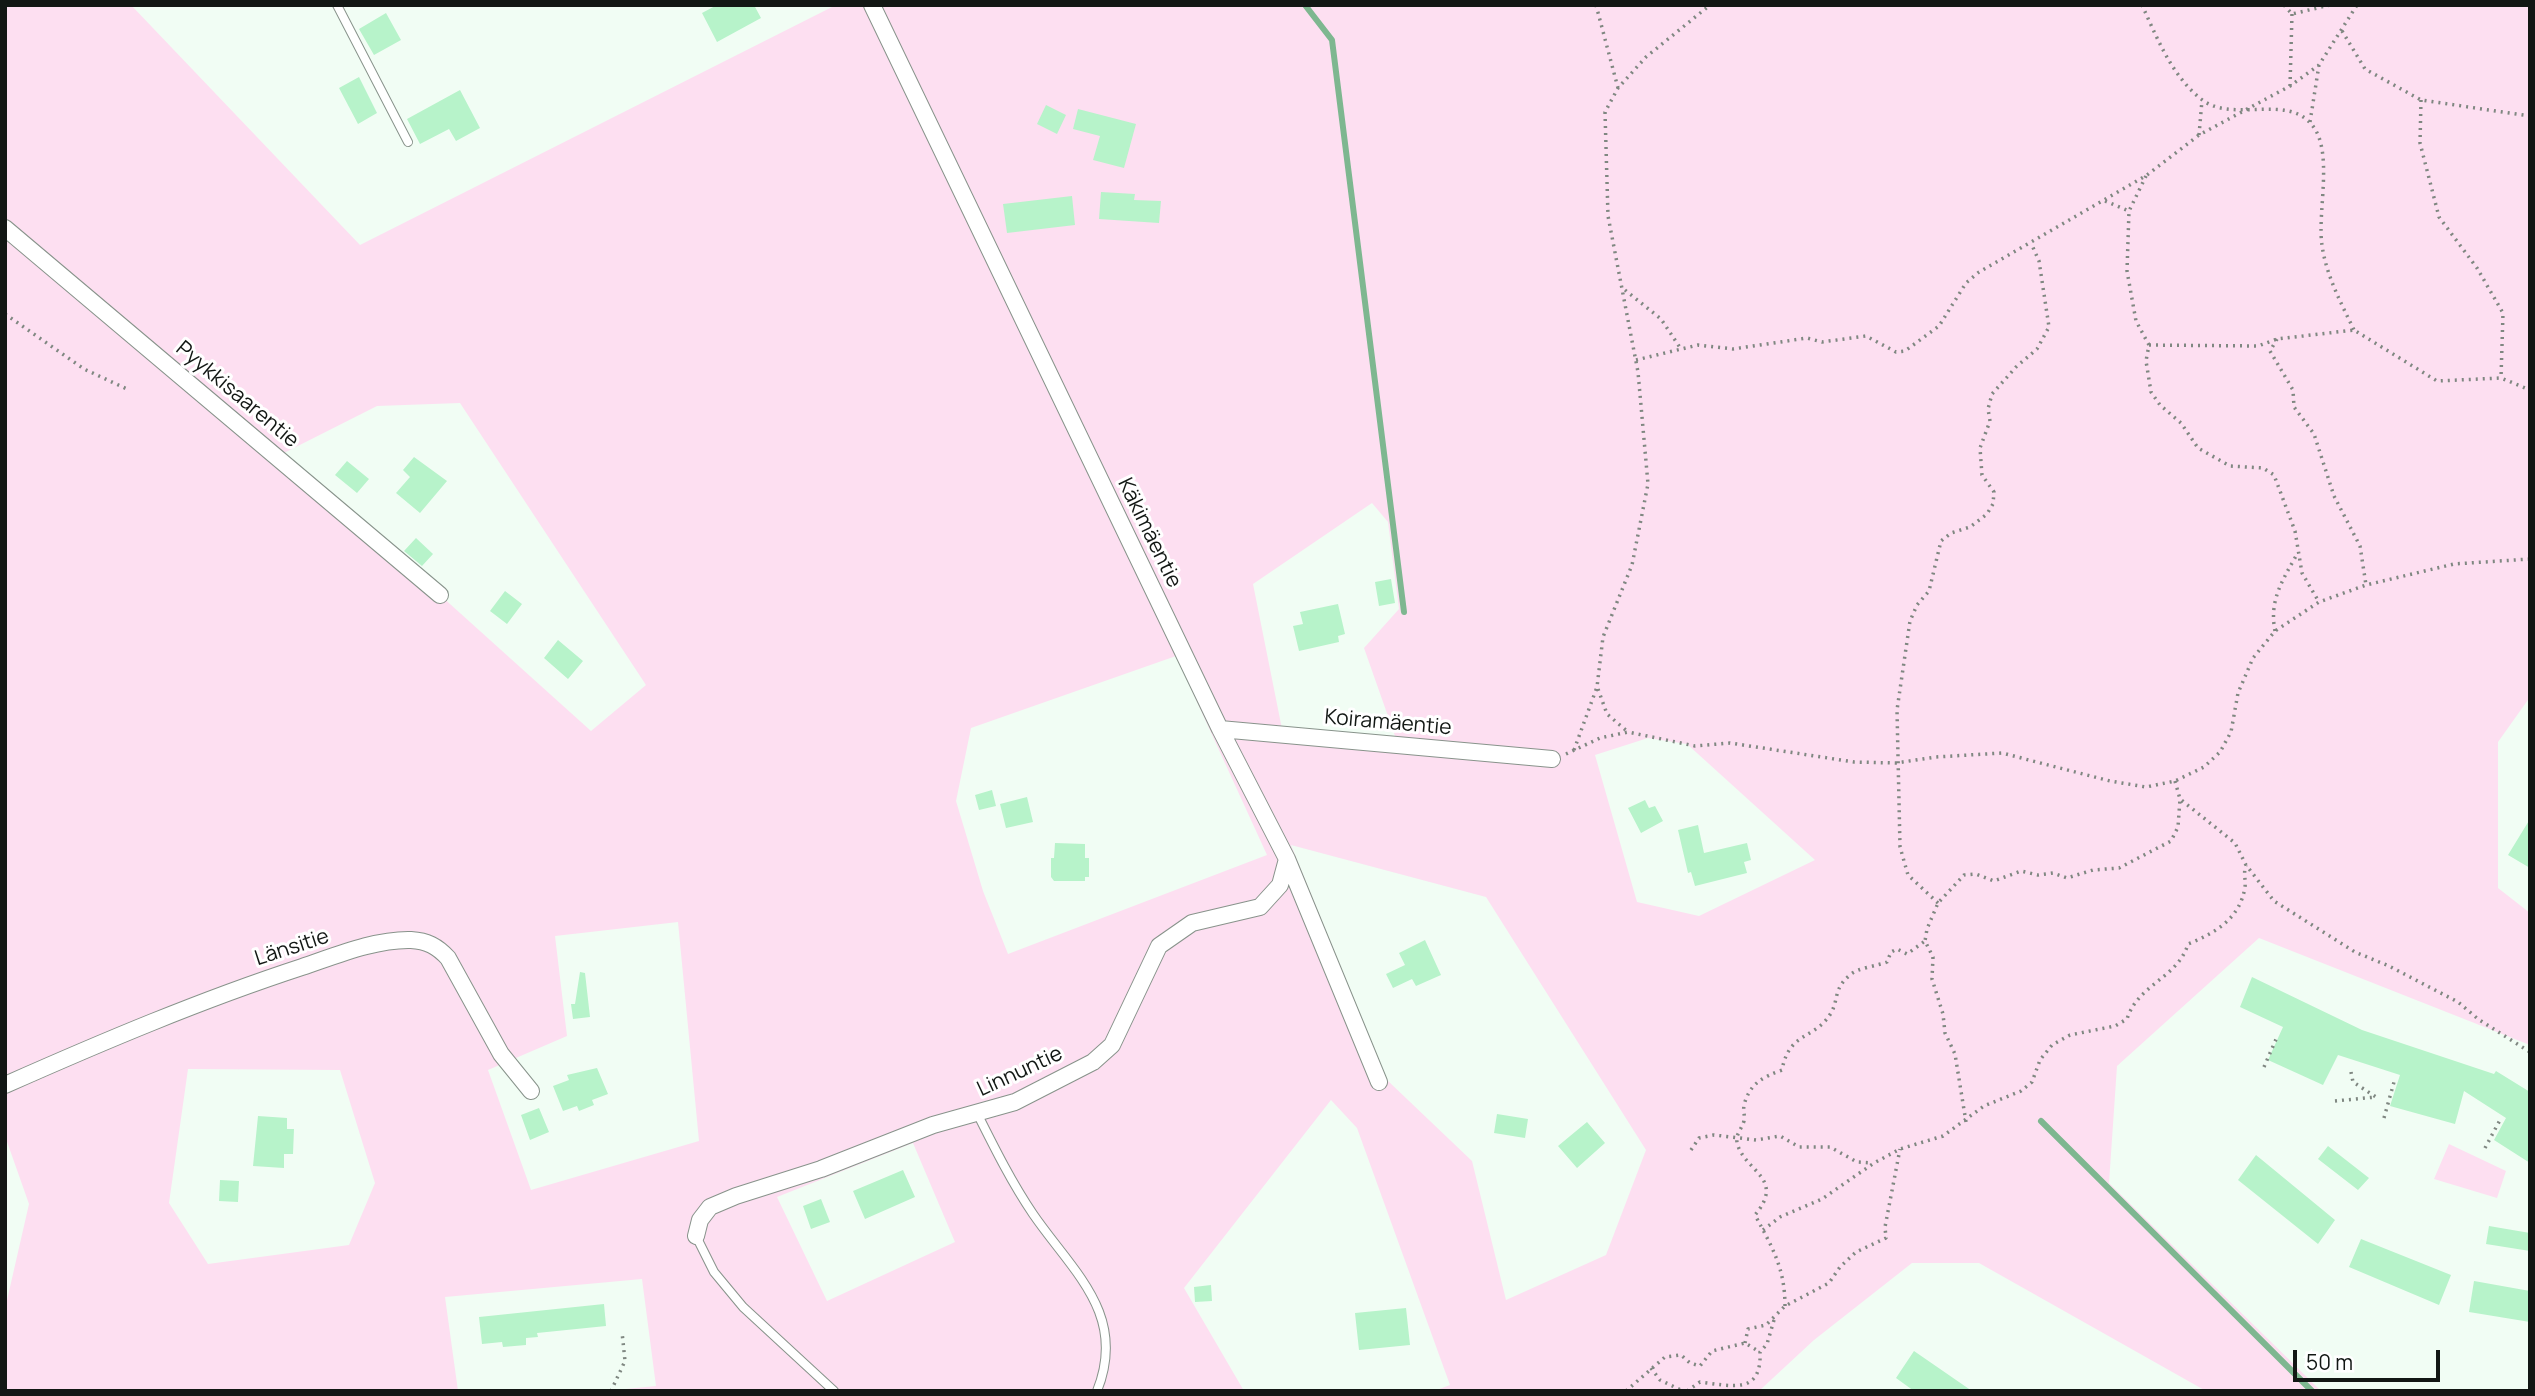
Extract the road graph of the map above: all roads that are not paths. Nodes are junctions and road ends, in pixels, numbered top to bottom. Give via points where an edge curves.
1 (337, 5) edge
2 (872, 5) edge
3 (408, 142) dead end
4 (5, 228) edge
5 (440, 595) dead end
6 (1220, 729) junction
7 (1552, 759) road end
8 (1287, 859) junction
9 (1379, 1082) dead end
10 (5, 1085) edge
11 (531, 1091) dead end
12 (978, 1115) junction
13 (696, 1236) joint
14 (834, 1391) edge
15 (1097, 1391) edge

1 - 3 lane
2 - 6 street, Käkimäentie
4 - 5 street, Pyykkisaarentie
6 - 7 street, Koiramäentie
6 - 8 street, Käkimäentie
8 - 9 street, Käkimäentie
8 - 12 street, Linnuntie via 1280,886 1260,907 1192,923 1160,946 1112,1045 1093,1062 1016,1102
10 - 11 street, Länsitie via 252,983 340,954 409,940 426,942 448,958 501,1054
12 - 13 street, Linnuntie via 933,1125 710,1207
12 - 15 lane via 1034,1216 1069,1259 1099,1309 1108,1350
13 - 14 lane via 714,1272 743,1307

